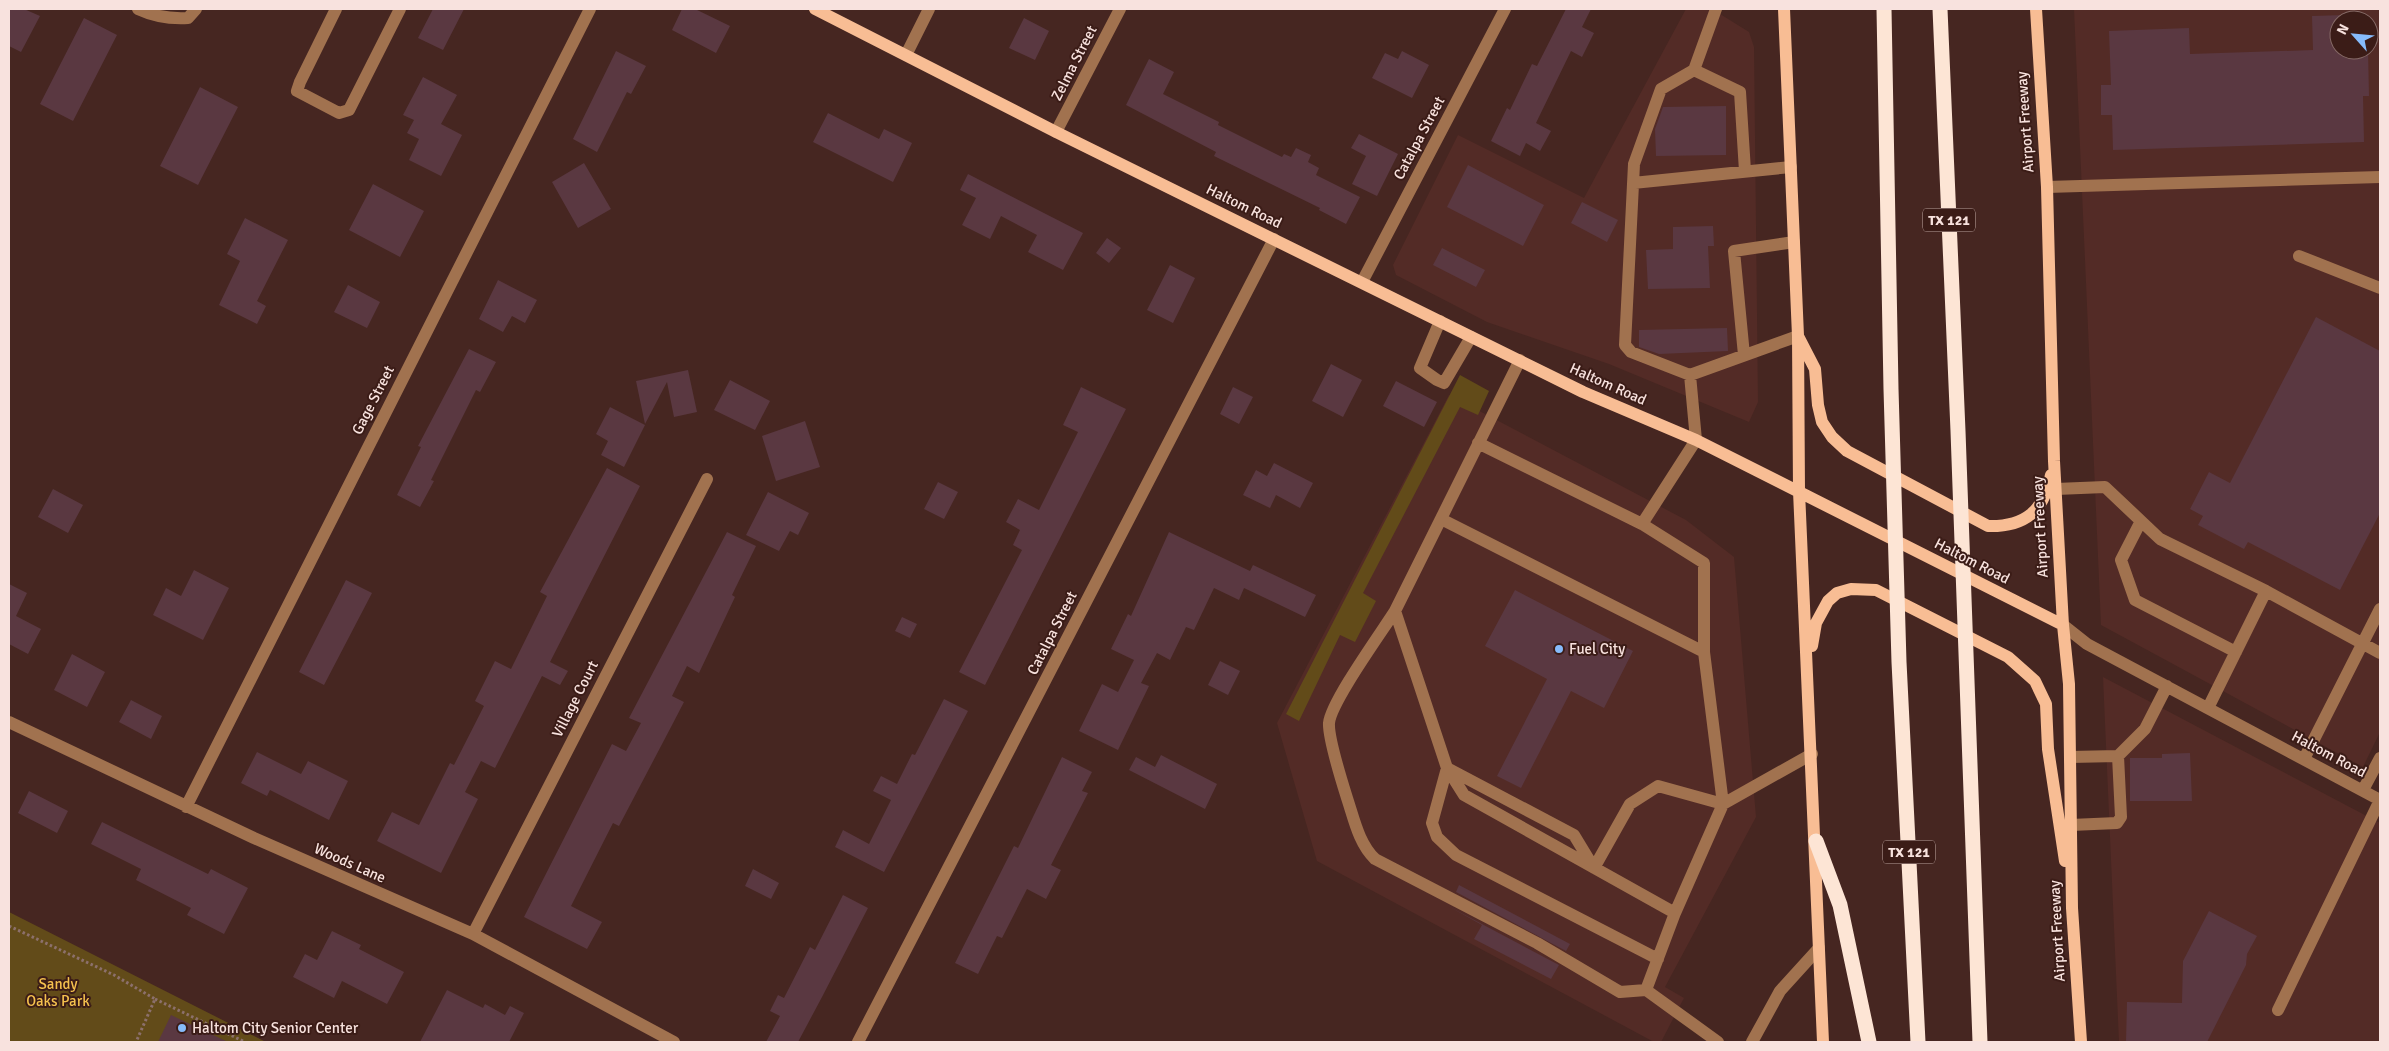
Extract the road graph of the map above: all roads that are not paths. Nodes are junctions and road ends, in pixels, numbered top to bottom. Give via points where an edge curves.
1 (138, 9) edge
2 (196, 9) edge
3 (336, 9) edge
4 (400, 9) edge
5 (590, 9) edge
6 (815, 9) edge
7 (929, 9) edge
8 (1120, 9) edge
9 (1505, 9) edge
10 (1716, 9) edge
11 (1783, 9) edge
12 (1884, 9) edge
13 (1940, 9) edge
14 (2036, 9) edge
15 (906, 55) junction
16 (1694, 70) junction
17 (1056, 132) junction
18 (1791, 167) junction
19 (1745, 171) junction
20 (2380, 177) edge
21 (1633, 182) junction
22 (2047, 186) junction
23 (1274, 239) junction
24 (1794, 242) junction
25 (2299, 256) dead end
26 (1362, 282) junction
27 (2380, 288) edge
28 (1440, 321) junction
29 (1471, 336) junction
30 (1798, 336) junction
31 (1744, 356) junction
32 (1520, 360) junction
33 (1690, 375) junction
34 (1696, 440) junction
35 (1478, 443) junction
36 (2054, 461) junction
37 (707, 479) dead end
38 (2056, 489) junction
39 (1799, 491) junction
40 (1441, 519) junction
41 (2141, 521) junction
42 (1642, 524) junction
43 (2266, 591) junction
44 (2380, 609) edge
45 (1395, 611) junction
46 (2063, 625) junction
47 (2362, 644) junction
48 (1704, 652) junction
49 (2236, 652) junction
50 (2380, 653) edge
51 (1808, 672) junction
52 (2167, 686) junction
53 (2208, 708) junction
54 (9, 722) edge
55 (1812, 754) junction
56 (2118, 756) junction
57 (2070, 758) junction
58 (2380, 758) edge
59 (2304, 759) junction
60 (1447, 768) junction
61 (2364, 790) junction
62 (2380, 800) edge
63 (1723, 804) junction
64 (186, 807) junction
65 (2071, 825) junction
66 (1816, 841) junction
67 (1594, 868) junction
68 (2072, 908) junction
69 (1675, 913) junction
70 (473, 934) junction
71 (1819, 948) junction
72 (1658, 959) junction
73 (1646, 990) junction
74 (2278, 1010) dead end
75 (674, 1042) edge
76 (858, 1042) edge
77 (1718, 1042) edge
78 (1752, 1042) edge
79 (1823, 1042) edge
80 (1869, 1042) edge
81 (1918, 1042) edge
82 (1980, 1042) edge
83 (2080, 1042) edge

1 - 2 street via 176,19 188,18
3 - 4 street via 297,91 339,113 349,110
5 - 64 street, Gage Street
6 - 15 main road, Haltom Road
7 - 15 street
8 - 17 street, Zelma Street
9 - 26 street, Catalpa Street
10 - 16 street
11 - 18 main road
12 - 81 highway, TX 121 via 1900,662
13 - 82 highway, TX 121
14 - 22 main road, Airport Freeway
15 - 17 main road, Haltom Road
16 - 19 street via 1740,92
16 - 21 street via 1661,89 1634,164
17 - 23 main road, Haltom Road
18 - 19 street
18 - 24 main road
19 - 21 street
20 - 22 street
21 - 33 street via 1625,345 1631,352
22 - 36 main road, Airport Freeway
23 - 26 main road, Haltom Road
23 - 76 street, Catalpa Street
24 - 30 main road
24 - 31 street via 1734,251
25 - 27 street
26 - 28 main road, Haltom Road
28 - 29 main road, Haltom Road
28 - 29 street via 1420,368 1440,382 1444,383
29 - 32 main road, Haltom Road
30 - 31 street
30 - 36 main road via 1815,369 1822,422 1832,437 1847,451 1988,526 2005,526 2032,514 2048,489
30 - 39 main road
31 - 33 street
32 - 34 main road, Haltom Road via 1583,392
32 - 35 street
33 - 34 street
34 - 39 main road, Haltom Road
34 - 42 street
35 - 40 street
35 - 42 street
36 - 38 main road, Airport Freeway
37 - 70 street, Village Court
38 - 41 street via 2105,488
38 - 46 main road, Airport Freeway
39 - 46 main road, Haltom Road
39 - 51 main road
40 - 45 street
40 - 48 street
41 - 43 street via 2160,539
41 - 49 street via 2121,560 2135,600
42 - 48 street via 1704,563
43 - 47 street
43 - 49 street
44 - 47 street
45 - 60 street
45 - 73 street via 1338,701 1329,723 1337,764 1366,851 1375,860 1537,943 1620,992
46 - 52 street, Haltom Road via 2087,644
46 - 57 main road, Airport Freeway via 2069,684
47 - 50 street
47 - 59 street
48 - 63 street
49 - 53 street
51 - 55 main road
51 - 68 main road via 1816,623 1828,601 1851,589 1876,590 2008,657 2035,681 2046,704 2048,749
52 - 53 street, Haltom Road
52 - 56 street via 2145,729
53 - 59 street, Haltom Road
54 - 64 street, Woods Lane
55 - 63 street
55 - 66 main road
56 - 57 street
56 - 65 street via 2121,817 2117,822
57 - 65 main road, Airport Freeway
58 - 61 street
59 - 61 street, Haltom Road
60 - 67 street via 1464,795
60 - 67 street via 1574,835
60 - 72 street via 1432,824 1437,838 1456,854
61 - 62 street, Haltom Road
62 - 74 street
63 - 67 street via 1658,786 1630,804
63 - 69 street
64 - 70 street, Woods Lane
65 - 68 main road, Airport Freeway
66 - 71 main road
66 - 80 highway via 1840,905
67 - 69 street
68 - 83 main road, Airport Freeway
69 - 72 street
70 - 75 street, Woods Lane
71 - 78 street via 1780,991
71 - 79 main road
72 - 73 street
73 - 77 street

